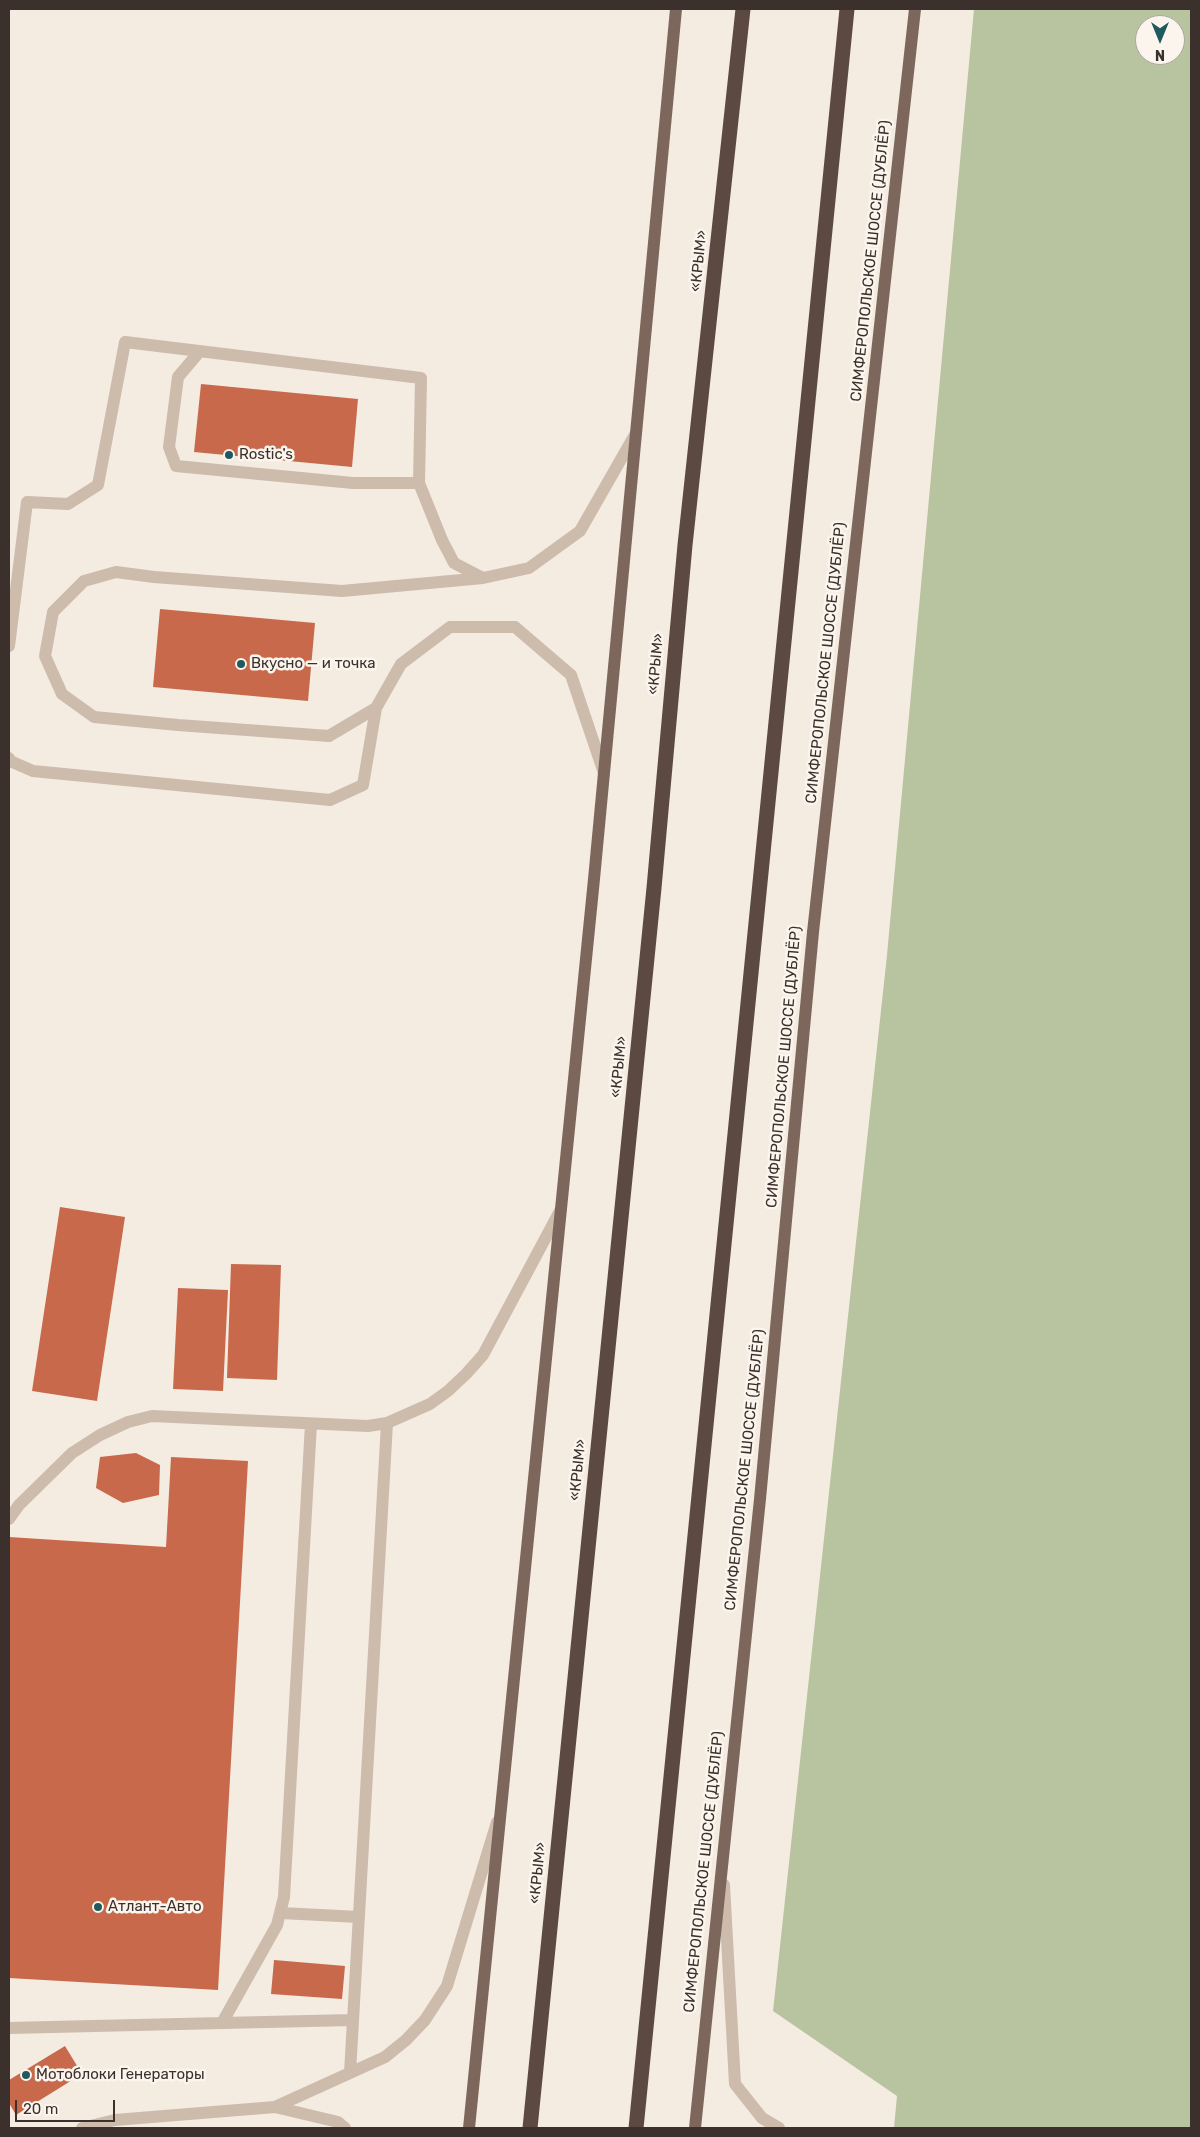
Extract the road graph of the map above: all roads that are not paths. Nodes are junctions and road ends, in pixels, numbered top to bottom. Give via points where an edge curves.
1 (676, 9) edge
2 (742, 9) edge
3 (847, 9) edge
4 (914, 9) edge
5 (200, 351) junction
6 (638, 431) junction
7 (419, 483) junction
8 (483, 578) junction
9 (9, 646) edge
10 (376, 708) junction
11 (9, 758) edge
12 (604, 773) junction
13 (562, 1207) junction
14 (387, 1423) junction
15 (311, 1424) junction
16 (9, 1519) edge
17 (503, 1803) junction
18 (722, 1854) junction
19 (281, 1913) junction
20 (359, 1917) junction
21 (353, 2020) junction
22 (222, 2023) junction
23 (9, 2028) edge
24 (350, 2073) junction
25 (275, 2107) junction
26 (82, 2128) edge
27 (345, 2128) edge
28 (469, 2128) edge
29 (530, 2128) edge
30 (636, 2128) edge
31 (695, 2128) edge
32 (779, 2128) edge

1 - 6 main road
2 - 29 highway, «КРЫМ» via 685,545 654,888
3 - 30 highway
4 - 18 main road, СИМФЕРОПОЛЬСКОЕ ШОССЕ (ДУБЛЁР) via 814,922 760,1499
5 - 7 lane via 421,378
5 - 7 lane via 178,377 169,447 176,466 353,483
5 - 9 lane via 125,342 98,485 68,504 27,502
6 - 8 lane via 580,531 529,568
6 - 12 main road
7 - 8 lane via 454,563
8 - 10 lane via 342,591 116,572 84,581 53,612 45,656 62,694 94,717 330,736
10 - 11 lane via 363,785 330,800 33,771
10 - 12 lane via 401,664 450,627 515,627 571,675
12 - 13 main road
13 - 14 lane via 483,1355 448,1391 430,1404
13 - 17 main road
14 - 15 lane via 368,1426
14 - 20 lane
15 - 16 lane via 152,1416 128,1422 72,1453
15 - 19 lane
17 - 24 lane via 446,1986 425,2020 406,2040 386,2057
17 - 28 main road
18 - 31 main road, СИМФЕРОПОЛЬСКОЕ ШОССЕ (ДУБЛЁР)
18 - 32 lane via 735,2084 762,2118
19 - 20 lane
19 - 22 lane
20 - 21 lane
21 - 22 lane
21 - 24 lane
22 - 23 lane
24 - 25 lane
25 - 26 lane via 116,2120
25 - 27 lane via 338,2122

